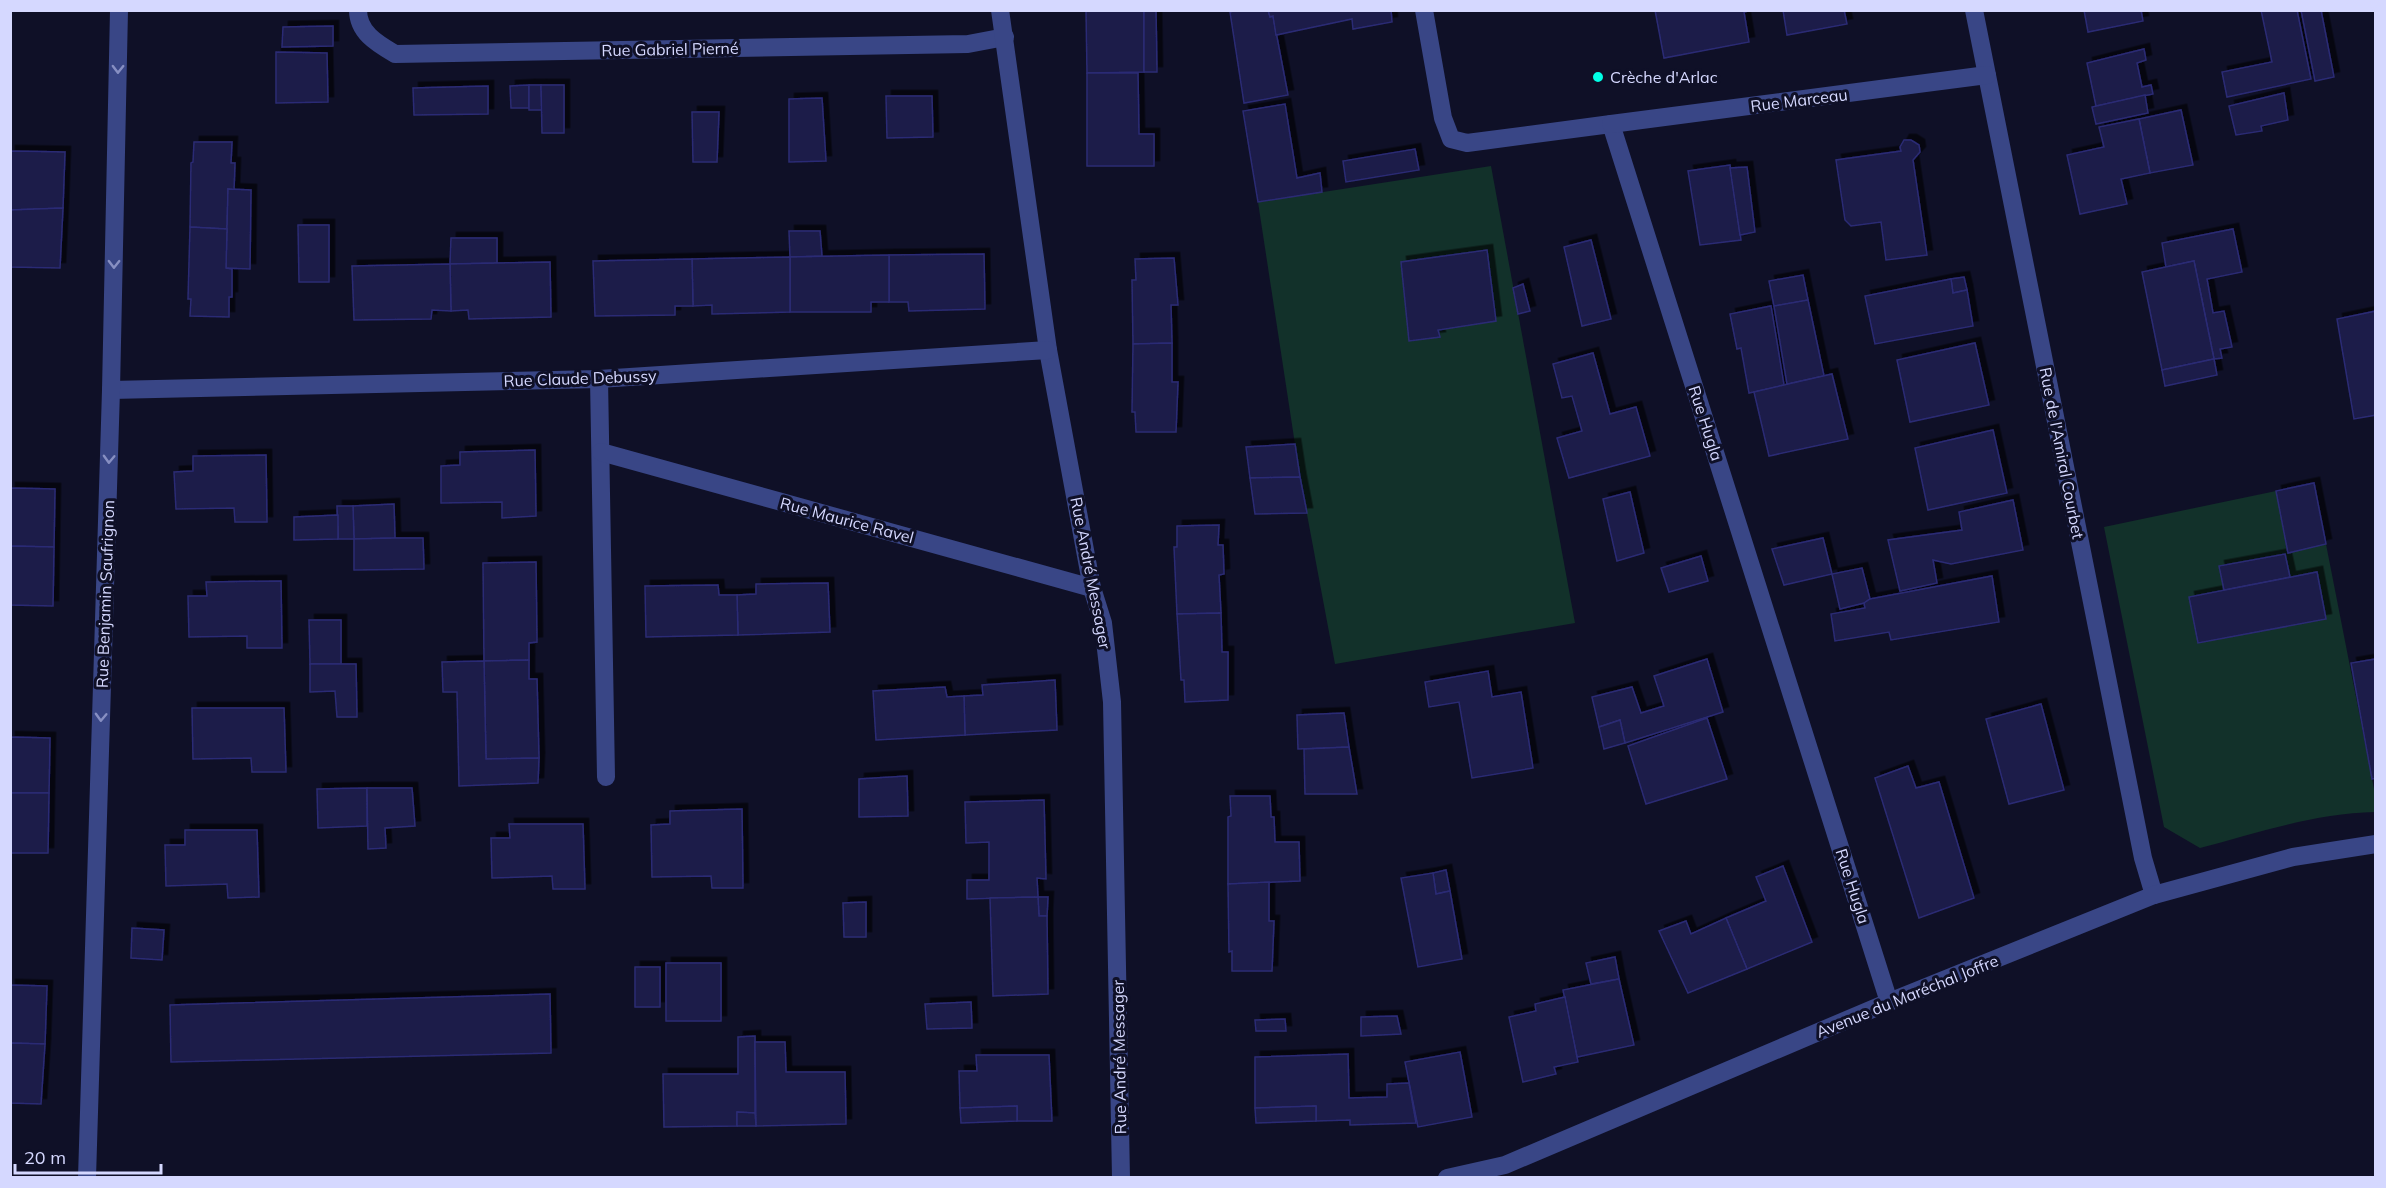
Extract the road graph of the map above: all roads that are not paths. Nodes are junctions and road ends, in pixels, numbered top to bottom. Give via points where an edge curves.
1 (119, 10) edge
2 (358, 10) edge
3 (1000, 10) edge
4 (1424, 10) edge
5 (1974, 10) edge
6 (1005, 37) junction
7 (1986, 75) junction
8 (1611, 124) junction
9 (1048, 350) junction
10 (599, 380) junction
11 (111, 390) junction
12 (601, 452) junction
13 (1092, 588) junction
14 (606, 777) dead end
15 (2376, 844) edge
16 (2154, 895) junction
17 (1889, 1002) junction
18 (87, 1178) edge
19 (1121, 1178) edge
20 (1447, 1178) edge

1 -> 11 street, Rue Benjamin Saufrignon
2 - 6 street, Rue Gabriel Pierné via 371,40 395,54 968,44
3 - 6 street, Rue André Messager
4 - 8 street via 1450,139 1467,143
5 - 7 street, Rue de l'Amiral Courbet
6 - 9 street, Rue André Messager
7 - 8 street, Rue Marceau
7 - 16 street, Rue de l'Amiral Courbet
8 - 17 street, Rue Hugla
9 - 10 street, Rue Claude Debussy
9 - 13 street, Rue André Messager
10 - 11 street, Rue Claude Debussy
10 - 12 street
11 -> 18 street, Rue Benjamin Saufrignon
12 - 13 street, Rue Maurice Ravel
12 - 14 street
13 - 19 street, Rue André Messager via 1103,623 1112,702
15 - 16 street, Avenue du Maréchal Joffre via 2293,856
16 - 17 street, Avenue du Maréchal Joffre
17 - 20 street, Avenue du Maréchal Joffre via 1505,1165

